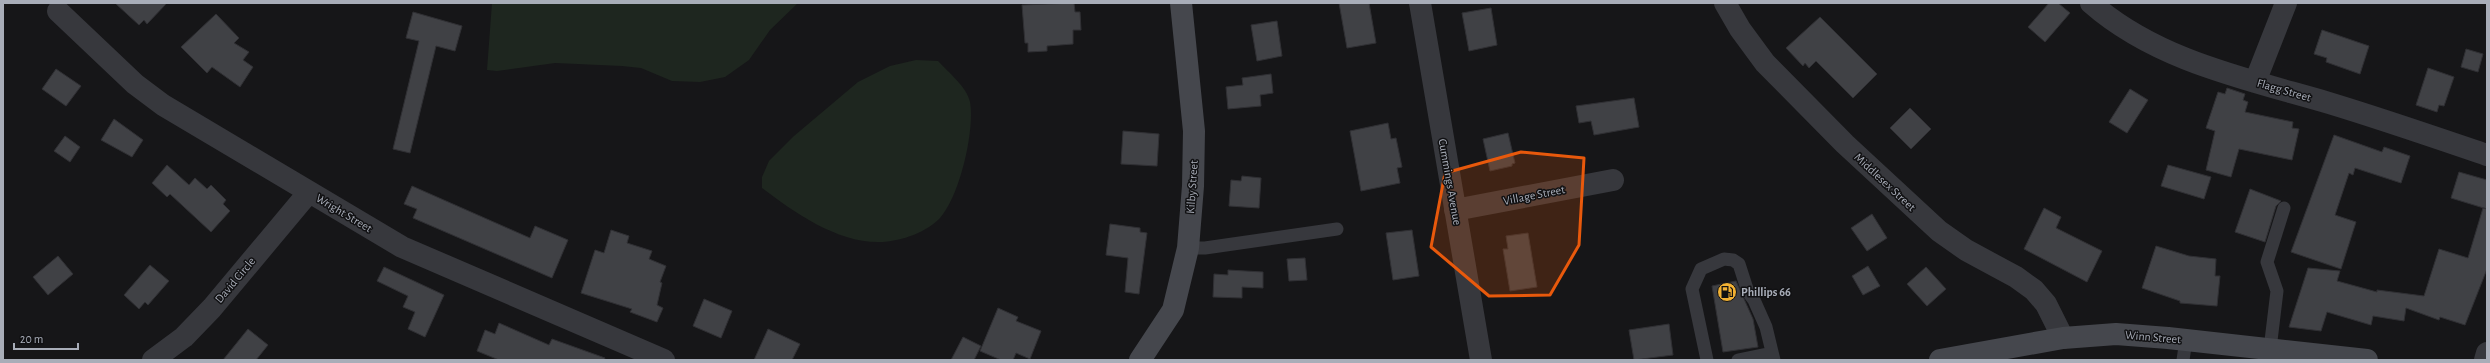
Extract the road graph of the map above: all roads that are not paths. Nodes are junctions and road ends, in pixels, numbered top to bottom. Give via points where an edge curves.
1 (1181, 3) edge
2 (1420, 3) edge
3 (1724, 3) edge
4 (2091, 3) edge
5 (2286, 3) edge
6 (58, 11) dead end
7 (2255, 82) junction
8 (2487, 155) edge
9 (1613, 180) dead end
10 (309, 192) junction
11 (2284, 208) dead end
12 (1455, 210) junction
13 (1337, 229) dead end
14 (1188, 248) junction
15 (2063, 338) junction
16 (2185, 350) edge
17 (2257, 352) edge
18 (2487, 353) edge
19 (1773, 356) edge
20 (154, 360) edge
21 (664, 360) edge
22 (1140, 360) edge
23 (1481, 360) edge
24 (1708, 360) edge
25 (1738, 360) edge
26 (1940, 360) edge
27 (2367, 360) edge
28 (2485, 360) edge

1 - 14 main road, Kilby Street via 1194,131 1194,186
2 - 12 street, Cummings Avenue
3 - 15 street, Middlesex Street via 1765,62 1845,144 1939,231 2034,290 2044,302
4 - 7 street, Flagg Street via 2122,27 2147,41 2178,55
5 - 7 street
6 - 10 street, Wright Street via 135,84 163,106
7 - 8 street, Flagg Street via 2389,121
9 - 12 street, Village Street
10 - 20 street, David Circle via 212,308 180,340
10 - 21 street, Wright Street via 415,254
11 - 17 lane via 2267,262 2277,291
12 - 23 street, Cummings Avenue
13 - 14 lane via 1205,248
14 - 22 main road, Kilby Street via 1173,310
15 - 16 main road, Winn Street via 2128,334
15 - 26 main road, Winn Street
16 - 17 main road, Winn Street
17 - 27 main road, Winn Street
18 - 28 street
19 - 24 lane via 1766,327 1748,292 1739,264 1724,259 1701,269 1692,289
19 - 25 lane

